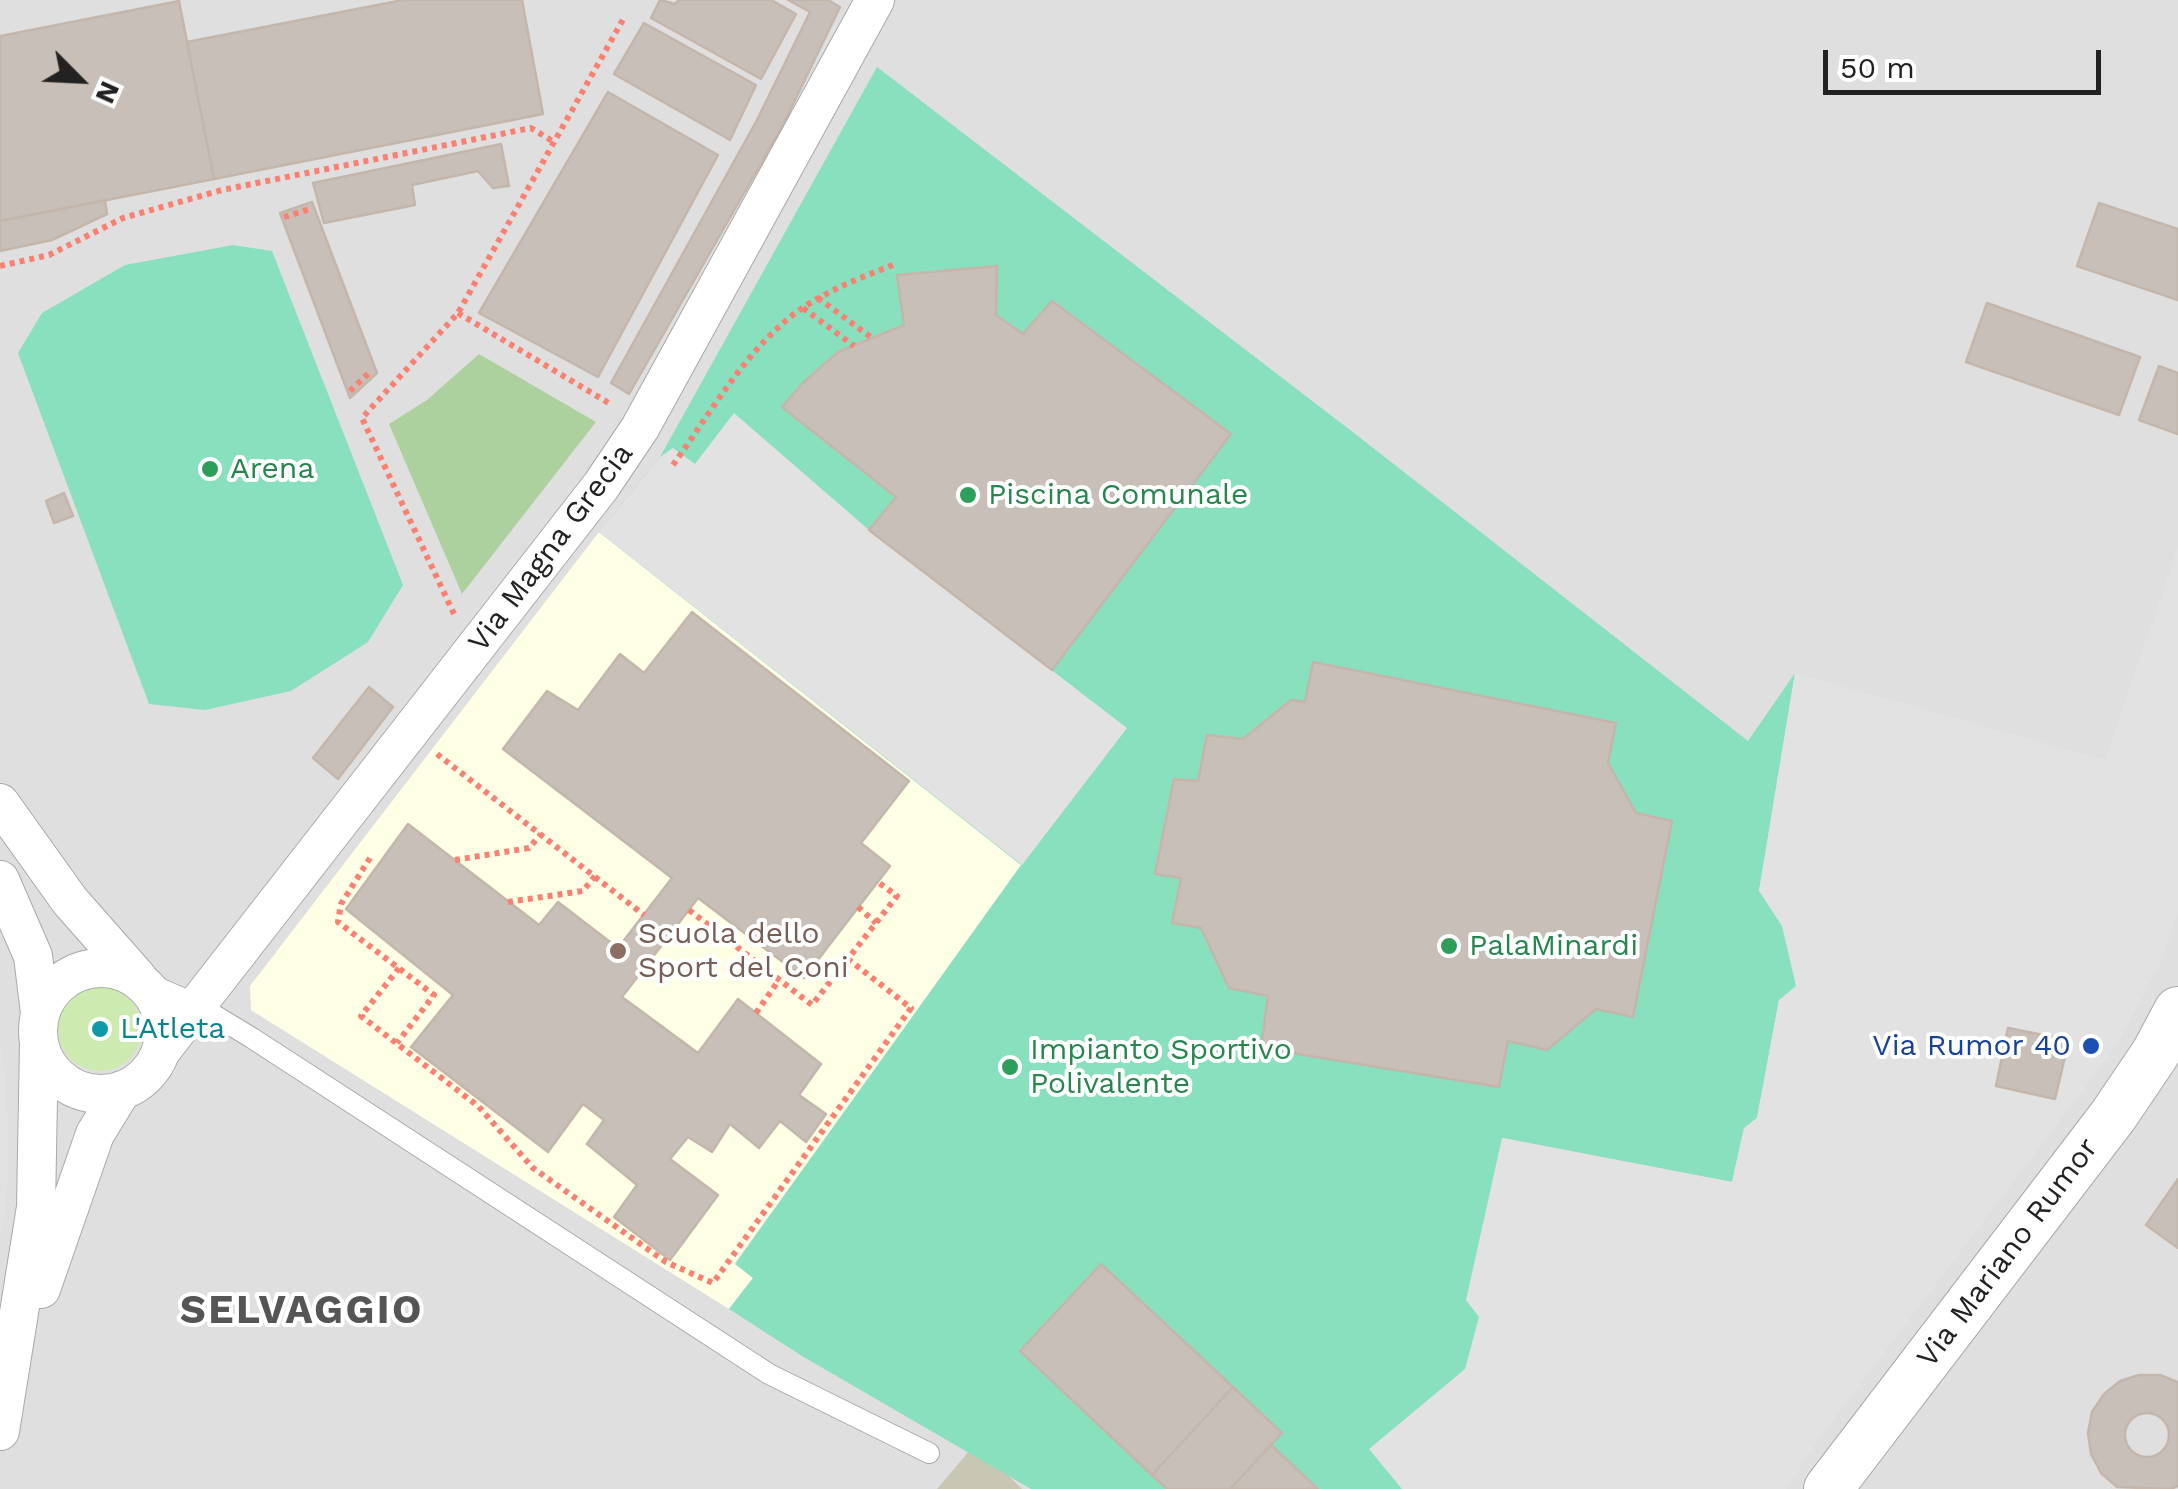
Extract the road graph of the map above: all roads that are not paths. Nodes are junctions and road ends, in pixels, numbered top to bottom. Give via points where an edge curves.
1 (874, 0) edge
2 (0, 803) edge
3 (0, 880) edge
4 (138, 979) junction
5 (196, 1004) junction
6 (2178, 1011) edge
7 (40, 1027) junction
8 (161, 1051) junction
9 (122, 1090) junction
10 (9, 1386) junction
11 (0, 1430) edge
12 (929, 1453) dead end
13 (1828, 1489) edge

1 - 5 street, Via Magna Grecia via 602,486
2 - 4 street via 70,902
3 - 7 street via 32,956
4 - 5 lane
4 - 7 street via 106,968 72,974 47,998
4 - 8 street via 162,1012
5 - 8 street, Via Magna Grecia
5 - 12 lane via 769,1374
6 - 13 street, Via Mariano Rumor via 2113,1116
7 - 9 street via 44,1058 69,1086
7 - 10 street via 36,1207
8 - 9 street via 139,1082
9 - 10 street via 95,1134
10 - 11 street

